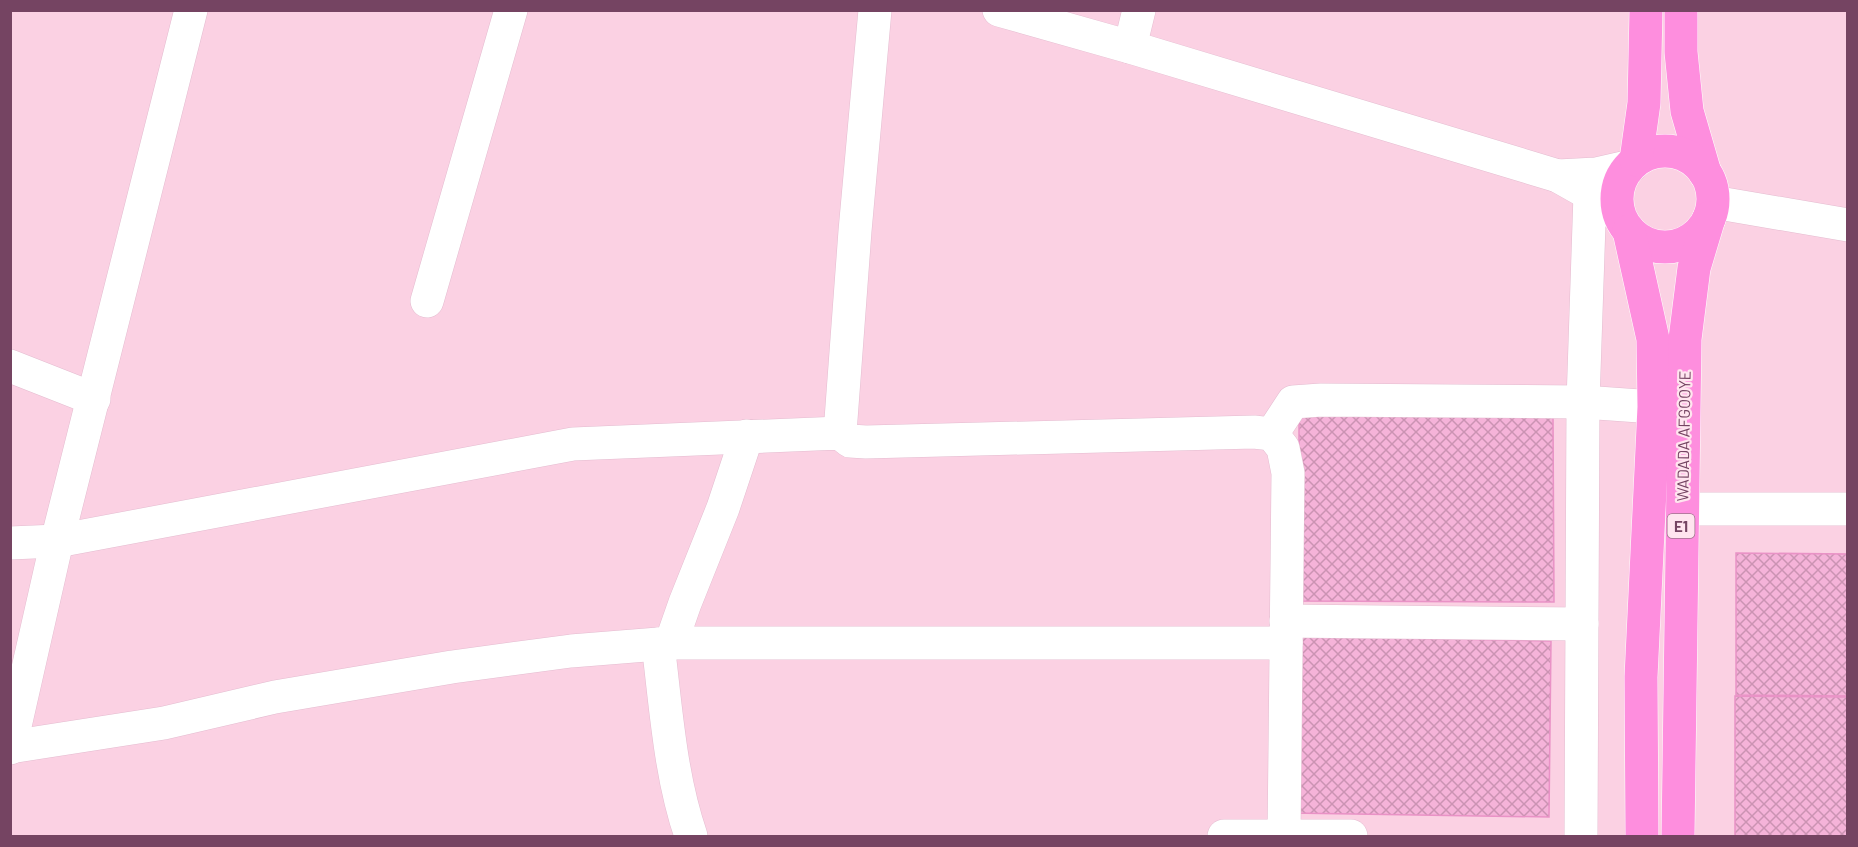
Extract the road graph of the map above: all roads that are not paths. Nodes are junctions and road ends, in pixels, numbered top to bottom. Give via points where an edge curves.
1 (191, 10) edge
2 (511, 10) edge
3 (875, 10) edge
4 (999, 10) edge
5 (1139, 10) edge
6 (1646, 10) edge
7 (1682, 10) edge
8 (1130, 47) junction
9 (1634, 163) junction
10 (1557, 176) junction
11 (1590, 194) junction
12 (1709, 198) junction
13 (1624, 224) junction
14 (1848, 225) edge
15 (427, 301) dead end
16 (10, 366) edge
17 (94, 399) junction
18 (1583, 402) junction
19 (1654, 407) junction
20 (840, 433) junction
21 (1272, 434) junction
22 (747, 436) junction
23 (1848, 508) edge
24 (1681, 509) junction
25 (57, 541) junction
26 (10, 543) edge
27 (1582, 624) junction
28 (1286, 632) junction
29 (665, 643) junction
30 (11, 747) edge
31 (1284, 836) edge
32 (691, 837) edge
33 (1224, 837) edge
34 (1351, 837) edge
35 (1581, 837) edge
36 (1642, 837) edge
37 (1678, 837) edge

1 - 17 street
2 - 15 street
3 - 20 street
4 - 8 street
5 - 8 street
6 - 9 highway via 1644,103
7 - 12 highway via 1681,52 1688,111
8 - 10 street
9 - 10 street via 1596,174
9 - 12 highway via 1650,153 1681,154 1694,161
9 - 13 highway via 1619,185 1617,202
10 - 11 street
11 - 13 street
11 - 18 street
12 - 13 highway via 1701,231 1688,242 1673,247 1641,241
12 - 14 street
12 - 24 highway, WADADA AFGOOYE / E1 via 1694,268 1685,339
13 - 19 highway, WADADA AFGOOYE / E1 via 1653,339
16 - 17 street
17 - 25 street
18 - 19 street
18 - 21 street via 1293,402
18 - 27 street
19 - 36 highway, WADADA AFGOOYE / E1 via 1641,677
20 - 21 street via 850,441 866,442
20 - 22 street
21 - 28 street via 1283,448 1288,473
22 - 25 street via 573,444
22 - 29 street via 723,508
23 - 24 street
24 - 37 highway, WADADA AFGOOYE / E1
25 - 26 street
25 - 30 street
27 - 28 street
27 - 35 street
28 - 29 street
28 - 31 street
29 - 30 street via 452,667 275,697 164,723
29 - 32 street via 672,758
31 - 33 street
31 - 34 street

